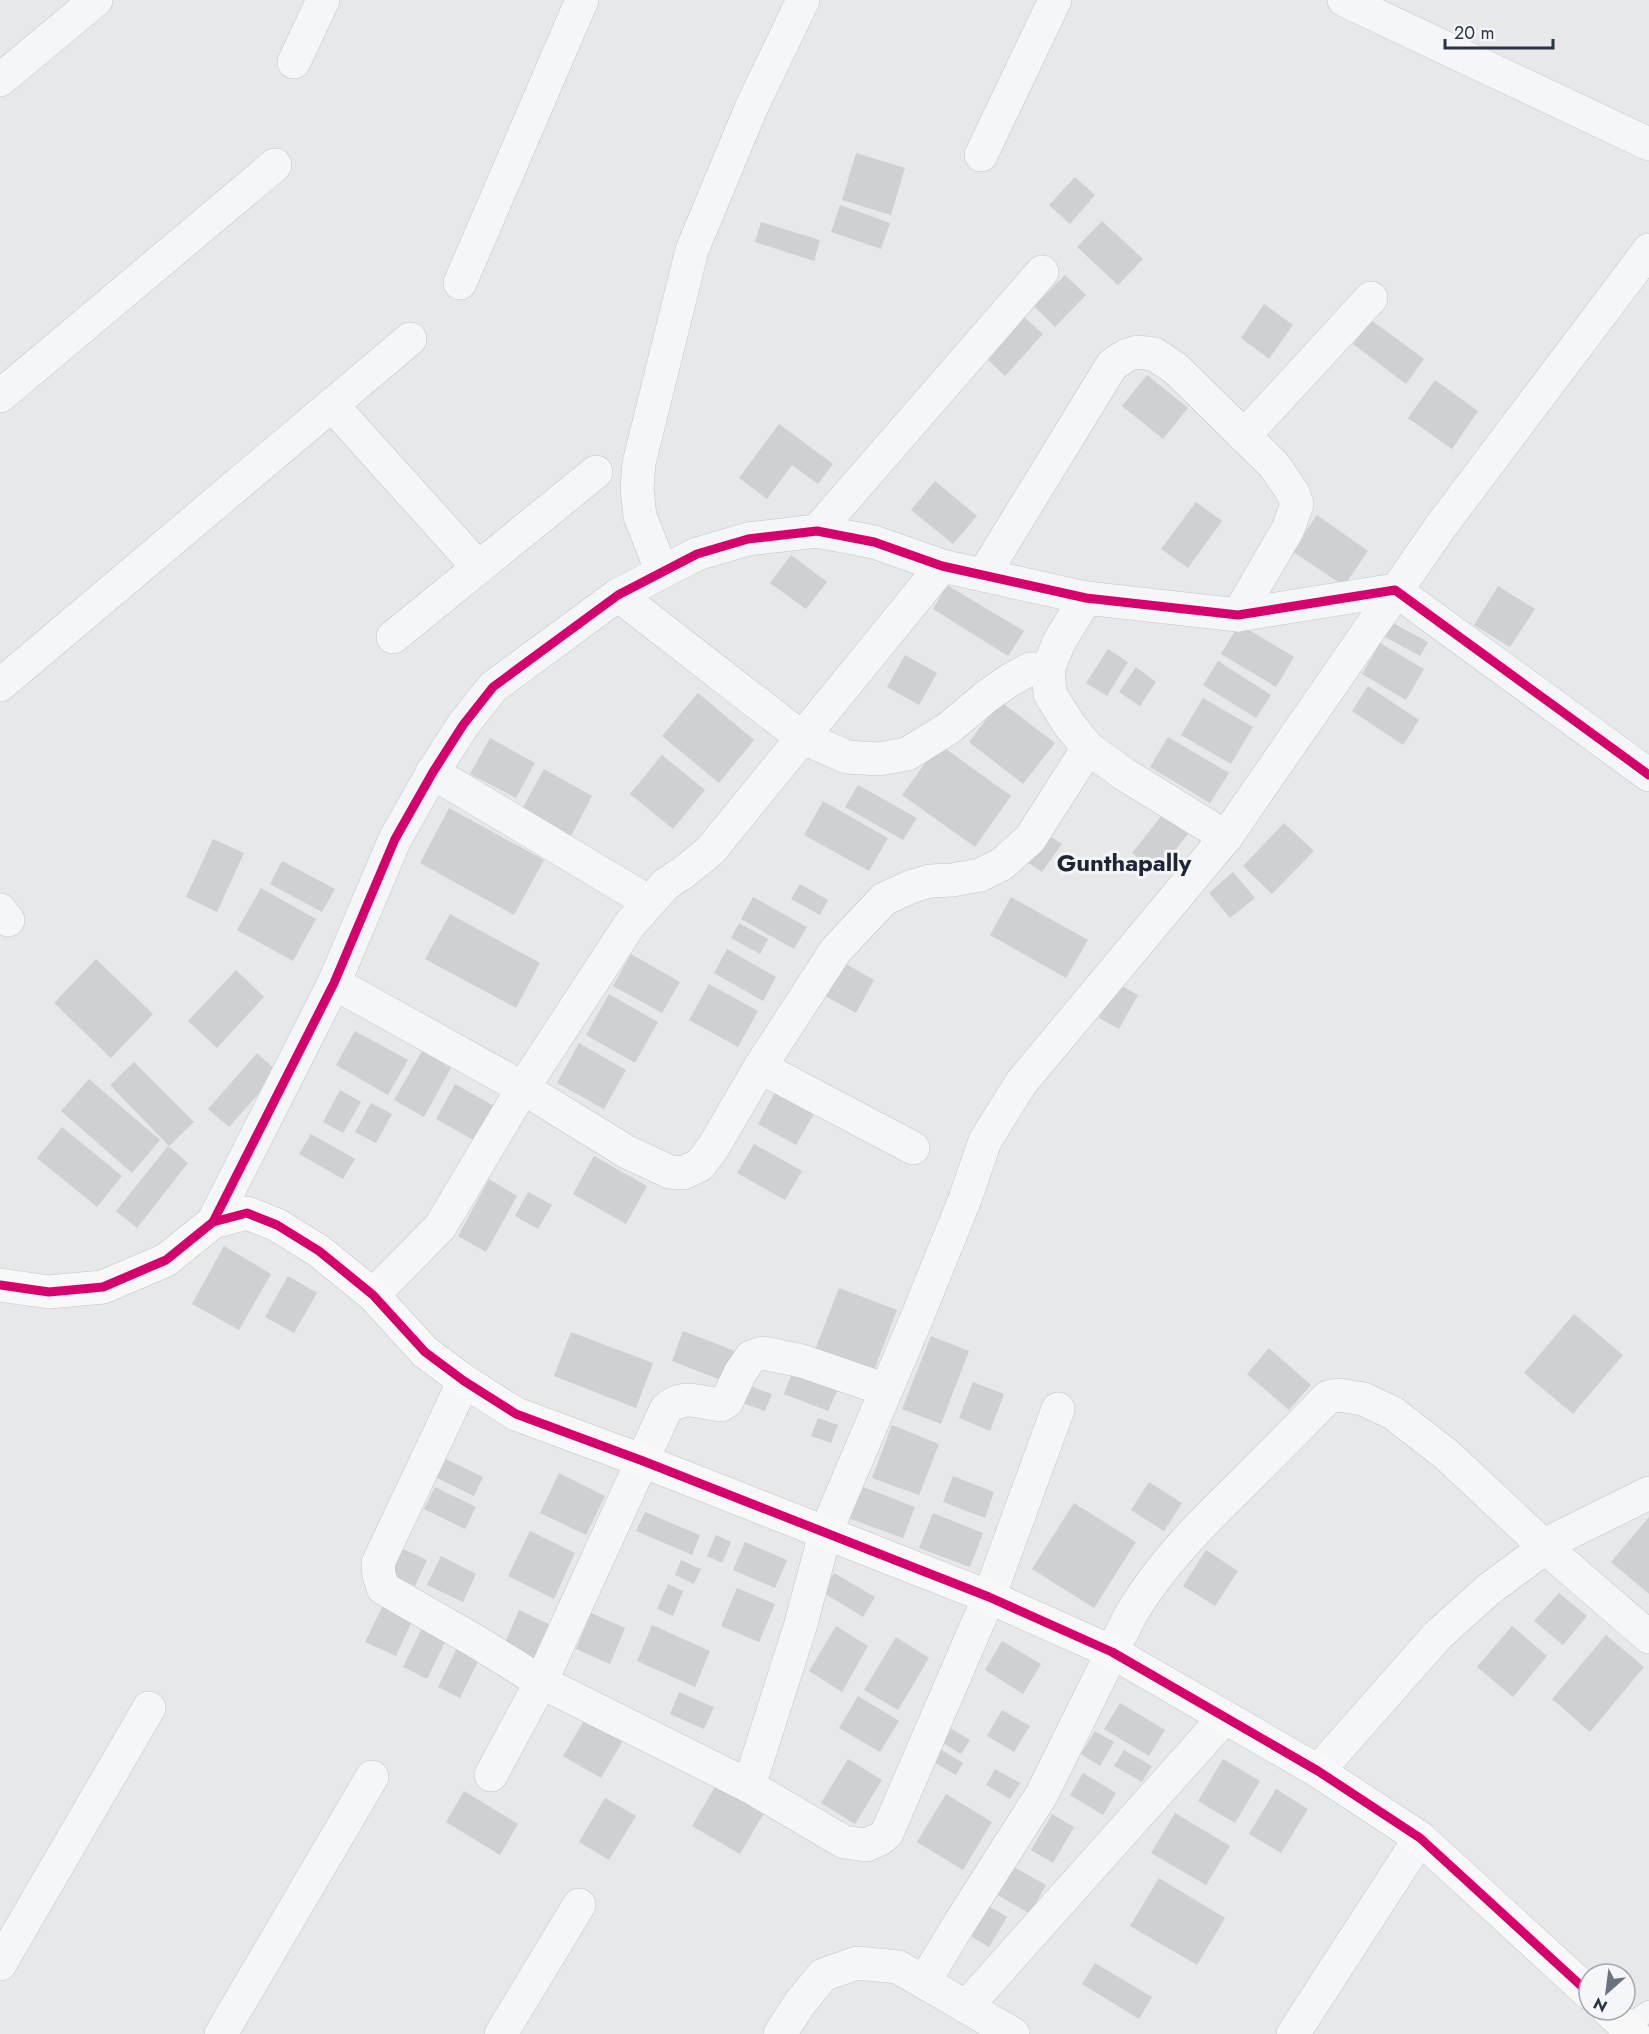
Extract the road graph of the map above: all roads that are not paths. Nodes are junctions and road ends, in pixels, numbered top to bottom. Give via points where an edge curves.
1 (96, 0) edge
2 (323, 0) edge
3 (582, 0) edge
4 (803, 0) edge
5 (1055, 0) edge
6 (1344, 0) edge
7 (294, 62) dead end
8 (1, 78) edge
9 (1649, 144) edge
10 (981, 155) dead end
11 (275, 165) dead end
12 (1649, 250) edge
13 (1042, 272) dead end
14 (460, 283) dead end
15 (1371, 298) dead end
16 (410, 339) dead end
17 (0, 396) edge
18 (332, 405) junction
19 (1244, 436) junction
20 (596, 472) dead end
21 (817, 531) junction
22 (942, 566) junction
23 (478, 567) junction
24 (662, 572) junction
25 (984, 574) junction
26 (1395, 590) junction
27 (618, 595) junction
28 (1086, 598) junction
29 (1238, 615) junction
30 (393, 637) dead end
31 (1048, 669) junction
32 (0, 685) edge
33 (801, 737) junction
34 (1088, 748) junction
35 (432, 772) junction
36 (1649, 776) edge
37 (1226, 837) junction
38 (649, 902) junction
39 (334, 983) junction
40 (760, 1067) junction
41 (523, 1088) junction
42 (913, 1148) dead end
43 (213, 1222) junction
44 (0, 1285) edge
45 (375, 1298) junction
46 (464, 1382) junction
47 (886, 1390) junction
48 (1058, 1409) dead end
49 (643, 1461) junction
50 (1649, 1493) edge
51 (825, 1534) junction
52 (1546, 1548) junction
53 (989, 1597) junction
54 (1649, 1637) edge
55 (1112, 1652) junction
56 (541, 1682) junction
57 (149, 1708) dead end
58 (1225, 1717) junction
59 (1318, 1771) junction
60 (491, 1775) dead end
61 (372, 1777) dead end
62 (749, 1786) junction
63 (1420, 1838) junction
64 (579, 1905) dead end
65 (0, 1964) edge
66 (924, 1982) junction
67 (1577, 1982) edge
68 (966, 2007) junction
69 (221, 2034) edge
70 (501, 2034) edge
71 (780, 2034) edge
72 (1013, 2034) edge
73 (1293, 2034) edge

1 - 8 street
2 - 7 street
3 - 14 street
4 - 24 street via 752,106 692,250 639,463 640,516
5 - 10 street
6 - 9 street
11 - 17 street
12 - 26 street
13 - 21 street
15 - 19 street
16 - 18 street
18 - 23 street
18 - 32 street
19 - 25 street via 1175,368 1154,354 1127,355 1112,365
19 - 29 street via 1274,465 1297,504 1288,529
20 - 23 street
21 - 22 street via 874,542
21 - 24 street via 748,539 697,554
22 - 25 street
22 - 33 street
23 - 30 street
24 - 27 street
25 - 28 street
26 - 29 street
26 - 36 street
26 - 37 street
27 - 33 street
27 - 35 street via 493,687
28 - 29 street
28 - 31 street via 1059,642
31 - 33 street via 1030,669 1010,680 949,728 907,754 879,759 847,757
31 - 34 street via 1050,694
33 - 38 street via 710,851
34 - 37 street
34 - 40 street via 1030,839 1002,864 980,875 910,886 884,899 836,950
35 - 38 street
35 - 39 street via 395,839
37 - 47 street via 1021,1083 986,1141
38 - 41 street via 630,924
39 - 41 street
39 - 43 street
40 - 41 street via 714,1146 700,1165 683,1173 670,1172 627,1152
40 - 42 street
41 - 45 street via 440,1227
43 - 44 street via 166,1260 103,1287 49,1292
43 - 45 street via 247,1213 277,1225 320,1251
45 - 46 street via 425,1352
46 - 49 street via 516,1414
46 - 56 street via 378,1563 379,1575 383,1588 396,1598
47 - 49 street via 802,1361 763,1353 751,1357 721,1405 676,1400 666,1409
47 - 51 street
48 - 53 street
49 - 51 street
49 - 56 street
50 - 52 street via 1558,1538
51 - 53 street
51 - 62 street
52 - 54 street
52 - 55 street via 1447,1455 1393,1413 1363,1399 1328,1397 1164,1564
52 - 59 street via 1488,1590 1438,1635
53 - 55 street
53 - 62 street via 887,1833 880,1839 866,1845 844,1842
55 - 58 street
55 - 66 street via 1042,1794
56 - 60 street
56 - 62 street
57 - 65 street
58 - 59 street
58 - 68 street
59 - 63 street
61 - 69 street
63 - 67 street
63 - 73 street
64 - 70 street
66 - 68 street
66 - 71 street via 898,1967 857,1963 823,1975
68 - 72 street

